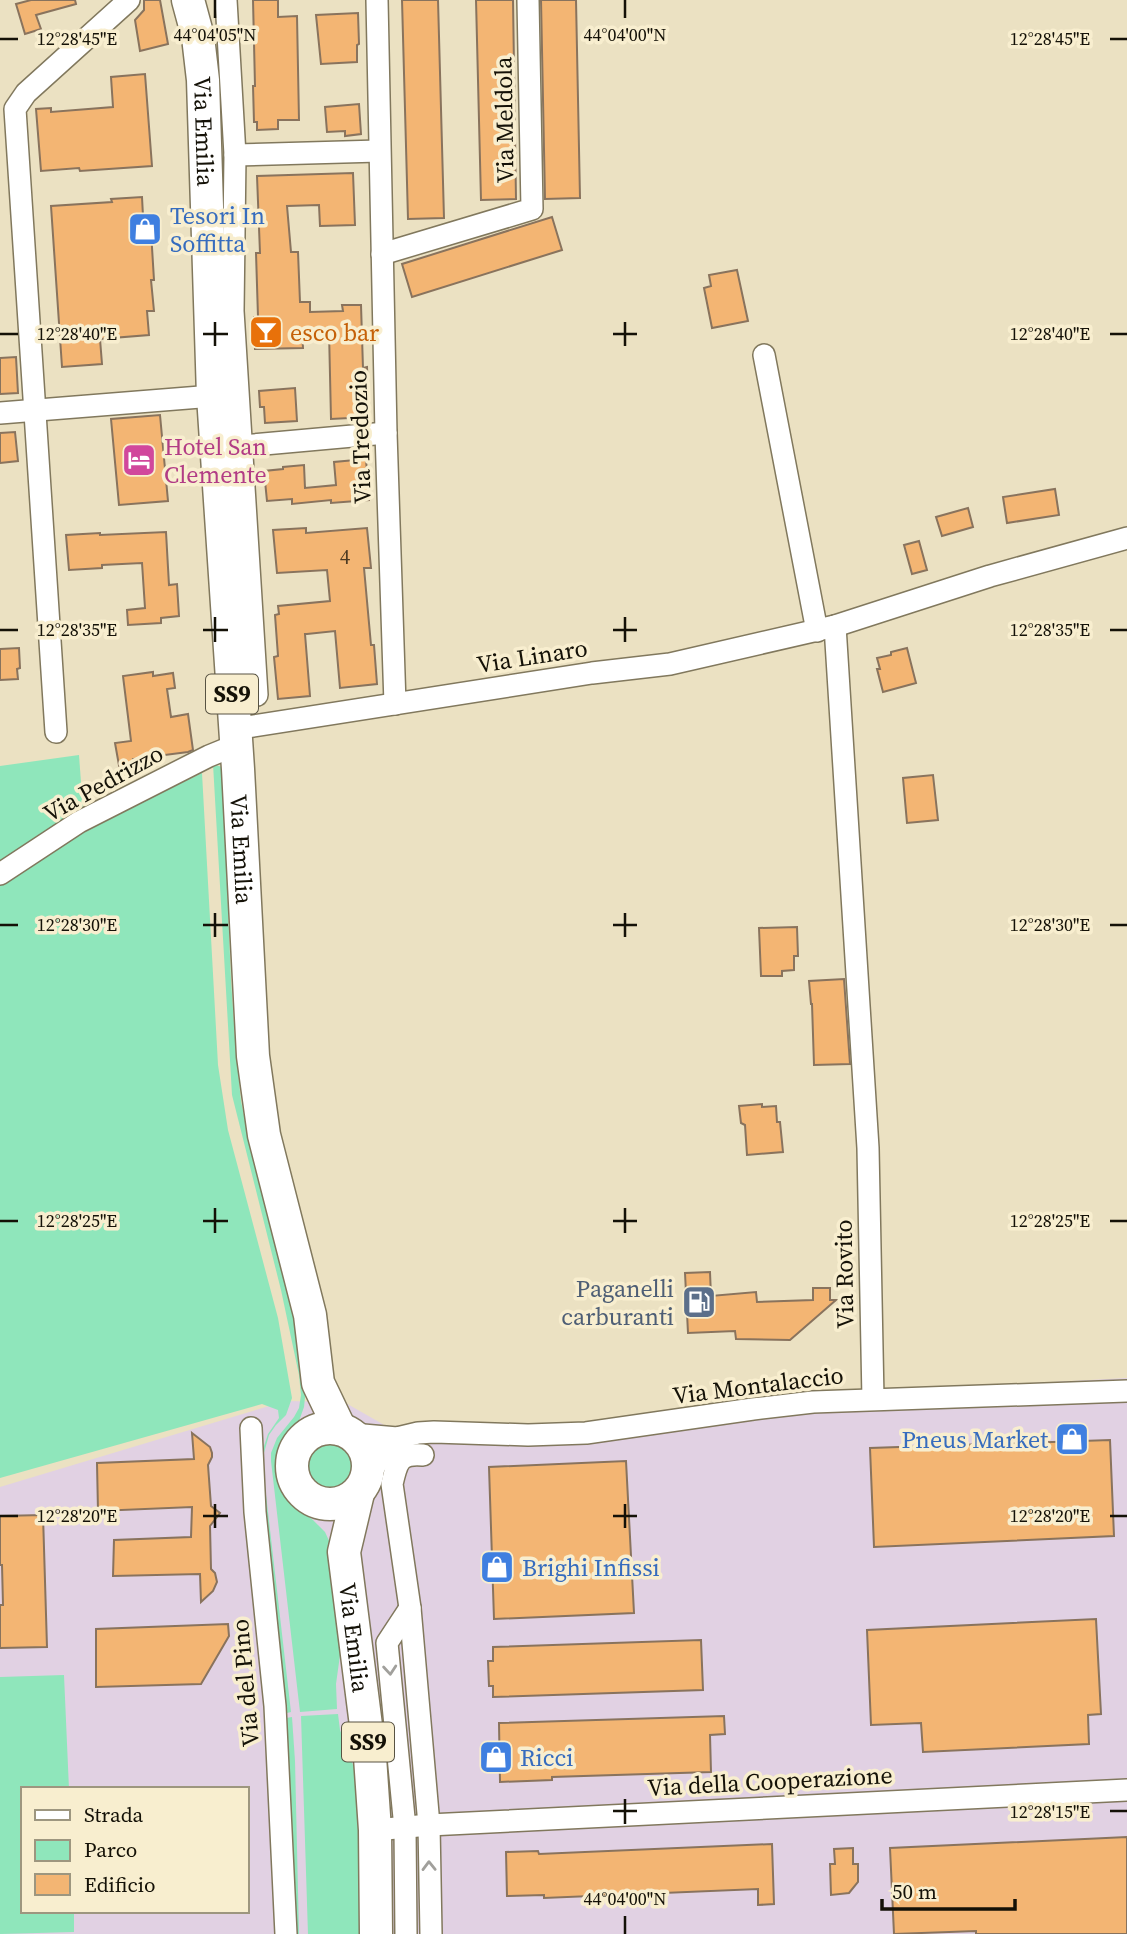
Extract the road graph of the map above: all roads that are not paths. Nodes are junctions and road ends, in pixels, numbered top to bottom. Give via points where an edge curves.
1 (129, 0) edge
2 (188, 0) edge
3 (226, 0) edge
4 (377, 0) edge
5 (528, 0) edge
6 (213, 35) junction
7 (379, 151) junction
8 (235, 155) junction
9 (382, 254) junction
10 (222, 310) junction
11 (764, 355) dead end
12 (213, 396) junction
13 (34, 410) junction
14 (0, 413) edge
15 (386, 433) junction
16 (242, 446) junction
17 (1127, 538) edge
18 (826, 628) junction
19 (257, 695) dead end
20 (395, 704) junction
21 (56, 732) dead end
22 (235, 737) junction
23 (0, 874) edge
24 (318, 1383) junction
25 (1127, 1391) edge
26 (873, 1399) junction
27 (251, 1428) dead end
28 (346, 1432) junction
29 (397, 1437) junction
30 (303, 1439) junction
31 (423, 1455) dead end
32 (361, 1487) junction
33 (309, 1497) junction
34 (344, 1552) junction
35 (410, 1608) junction
36 (419, 1722) junction
37 (395, 1725) junction
38 (1127, 1790) edge
39 (429, 1825) junction
40 (390, 1829) junction
41 (430, 1925) edge
42 (406, 1926) edge
43 (286, 1934) edge
44 (376, 1934) edge

1 - 13 street via 26,93 15,109
2 - 6 main road, Via Emilia / SS9
3 - 6 street
4 - 7 street, Via Tredozio
5 - 9 street, Via Meldola via 532,209
6 - 8 street, Via Emilia
6 - 10 main road, Via Emilia / SS9 via 203,80
7 - 8 street
7 - 9 street, Via Tredozio
8 - 10 street, Via Emilia
9 - 15 street, Via Tredozio
10 - 12 main road, Via Emilia / SS9
10 - 16 street, Via Emilia
11 - 18 street
12 - 13 street
12 - 22 main road, Via Emilia / SS9
13 - 14 street
13 - 21 street
15 - 16 street
15 - 20 street, Via Tredozio
16 - 19 street, Via Emilia
17 - 18 street, Via Linaro
18 - 20 street, Via Linaro via 670,664
18 - 26 street, Via Rovito via 868,1148
20 - 22 street, Via Linaro
22 - 23 street, Via Pedrizzo via 209,756 79,822
22 - 24 main road, Via Emilia / SS9 via 253,1056 264,1135 310,1315
24 - 28 main road, Via Emilia / SS9
24 - 30 main road, Via Emilia / SS9
25 - 26 street, Via Montalaccio
26 - 29 street, Via Montalaccio via 753,1409 586,1433 434,1432
27 - 43 street, Via del Pino via 275,1706
28 - 29 street, Via Montalaccio
28 - 30 main road via 326,1428
28 - 32 main road, Via Emilia / SS9 via 367,1456
29 - 32 street
30 - 33 main road, Via Emilia / SS9 via 292,1463 294,1476
31 - 35 street via 401,1459 393,1484
32 - 33 main road via 347,1500 334,1504
32 - 34 main road, Via Emilia / SS9
33 - 34 main road, Via Emilia / SS9
34 - 40 main road, Via Emilia / SS9 via 370,1757
35 - 36 street
35 -> 37 street via 387,1643
36 - 37 street
36 - 39 street
37 - 40 street
38 - 39 street, Via della Cooperazione
39 - 40 street, Via della Cooperazione
41 -> 39 street
40 - 42 street
40 - 44 main road, Via Emilia / SS9
41 - 42 street

